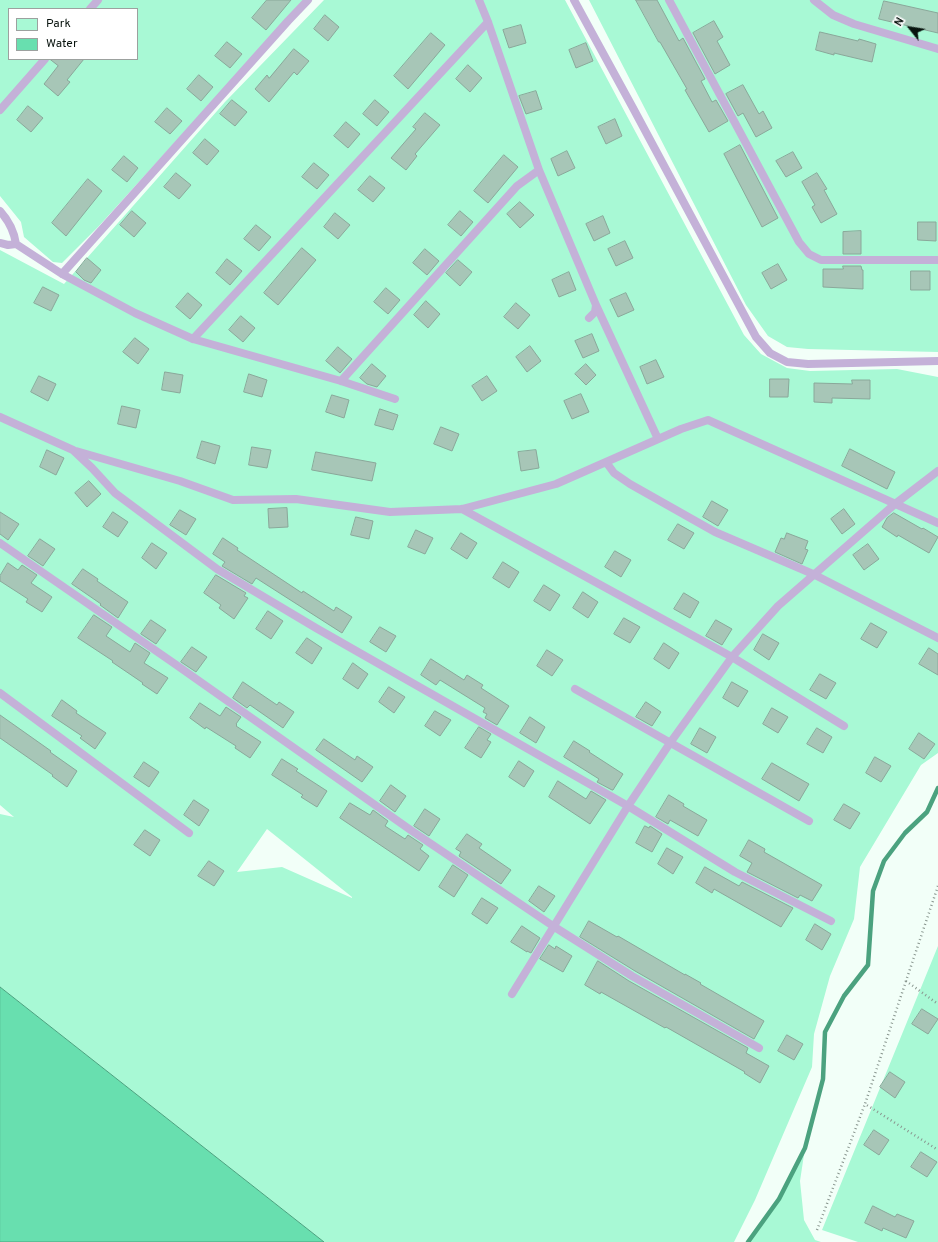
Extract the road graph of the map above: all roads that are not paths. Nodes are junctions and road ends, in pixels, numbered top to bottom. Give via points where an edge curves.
1 (98, 0) edge
2 (308, 0) edge
3 (479, 0) edge
4 (574, 0) edge
5 (669, 0) edge
6 (814, 0) edge
7 (91, 8) edge
8 (488, 22) junction
9 (938, 49) edge
10 (44, 60) edge
11 (0, 110) edge
12 (539, 170) junction
13 (0, 211) edge
14 (0, 243) edge
15 (16, 244) junction
16 (938, 260) edge
17 (62, 274) junction
18 (596, 305) junction
19 (589, 318) dead end
20 (193, 339) junction
21 (938, 361) edge
22 (340, 381) junction
23 (396, 399) dead end
24 (0, 417) edge
25 (658, 439) junction
26 (74, 450) junction
27 (606, 462) junction
28 (938, 471) edge
29 (895, 504) junction
30 (462, 509) junction
31 (938, 523) edge
32 (0, 542) edge
33 (813, 574) junction
34 (938, 638) edge
35 (732, 657) junction
36 (575, 689) dead end
37 (0, 693) edge
38 (844, 726) dead end
39 (670, 743) junction
40 (628, 806) junction
41 (809, 821) dead end
42 (189, 833) dead end
43 (831, 921) dead end
44 (553, 926) junction
45 (512, 994) dead end
46 (760, 1048) dead end

1 - 7 lane
2 - 17 lane
3 - 8 lane
4 - 21 lane via 756,337 770,353 787,362 808,364
5 - 16 lane via 799,242 810,254 822,260
6 - 9 lane via 833,15 854,24
8 - 12 lane
8 - 20 lane
10 - 11 lane
12 - 18 lane
12 - 22 lane via 517,186
13 - 15 lane via 15,234
14 - 15 lane
15 - 17 lane
17 - 20 lane
18 - 19 lane via 595,312
18 - 25 lane
20 - 22 lane
22 - 23 lane
24 - 26 lane
25 - 27 lane
25 - 29 lane via 708,420
26 - 30 lane via 180,481 233,500 296,499 390,512
26 - 40 lane via 115,493 217,569
27 - 30 lane via 556,484
27 - 33 lane via 614,473 630,484 715,532
28 - 29 lane
29 - 31 lane
29 - 33 lane
30 - 35 lane
32 - 44 lane via 412,831
33 - 34 lane
33 - 35 lane via 778,606
35 - 38 lane
35 - 39 lane
36 - 39 lane
37 - 42 lane
39 - 40 lane
39 - 41 lane
40 - 43 lane via 735,872
40 - 44 lane
44 - 45 lane
44 - 46 lane via 632,976

